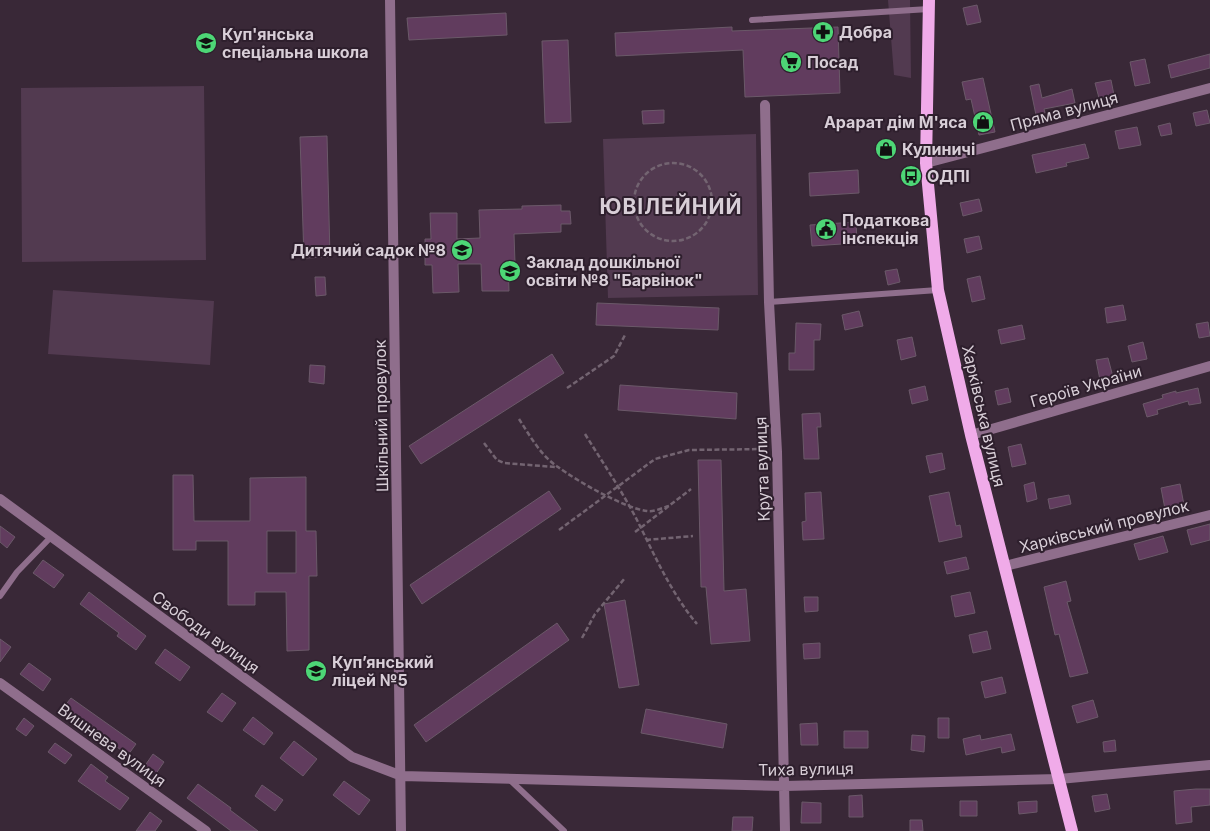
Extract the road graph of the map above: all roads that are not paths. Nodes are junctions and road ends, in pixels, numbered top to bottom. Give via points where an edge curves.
1 (390, 0) edge
2 (929, 5) edge
3 (752, 20) dead end
4 (1210, 88) edge
5 (765, 105) dead end
6 (926, 164) junction
7 (938, 290) junction
8 (768, 302) junction
9 (1210, 366) edge
10 (971, 435) junction
11 (0, 500) edge
12 (1210, 515) edge
13 (50, 538) junction
14 (1005, 566) junction
15 (0, 596) edge
16 (0, 682) edge
17 (1210, 765) edge
18 (402, 776) junction
19 (509, 779) junction
20 (1059, 779) junction
21 (785, 786) junction
22 (206, 831) edge
23 (401, 831) edge
24 (564, 831) edge
25 (785, 831) edge
26 (1072, 831) edge

1 - 18 street, Шкільний провулок
2 - 3 lane
2 - 6 main road, Харківська вулиця
4 - 6 street, Пряма вулиця
5 - 8 street, Крута вулиця
6 - 7 main road, Харківська вулиця
7 - 8 lane
7 - 10 main road, Харківська вулиця
8 - 21 street, Крута вулиця via 777,449
9 - 10 street, Героїв України
10 - 14 main road, Харківська вулиця
11 - 13 street, Свободи вулиця
12 - 14 street, Харківський провулок
13 - 15 lane via 17,572
13 - 18 street, Свободи вулиця via 352,757
14 - 20 main road, Харківська вулиця
16 - 22 street, Вишнева вулиця
17 - 20 street, Тиха вулиця
18 - 19 street, Тиха вулиця
18 - 23 street, Шкільний провулок
19 - 21 street, Тиха вулиця
19 - 24 lane
20 - 21 street, Тиха вулиця
20 - 26 main road, Харківська вулиця
21 - 25 street, Крута вулиця

